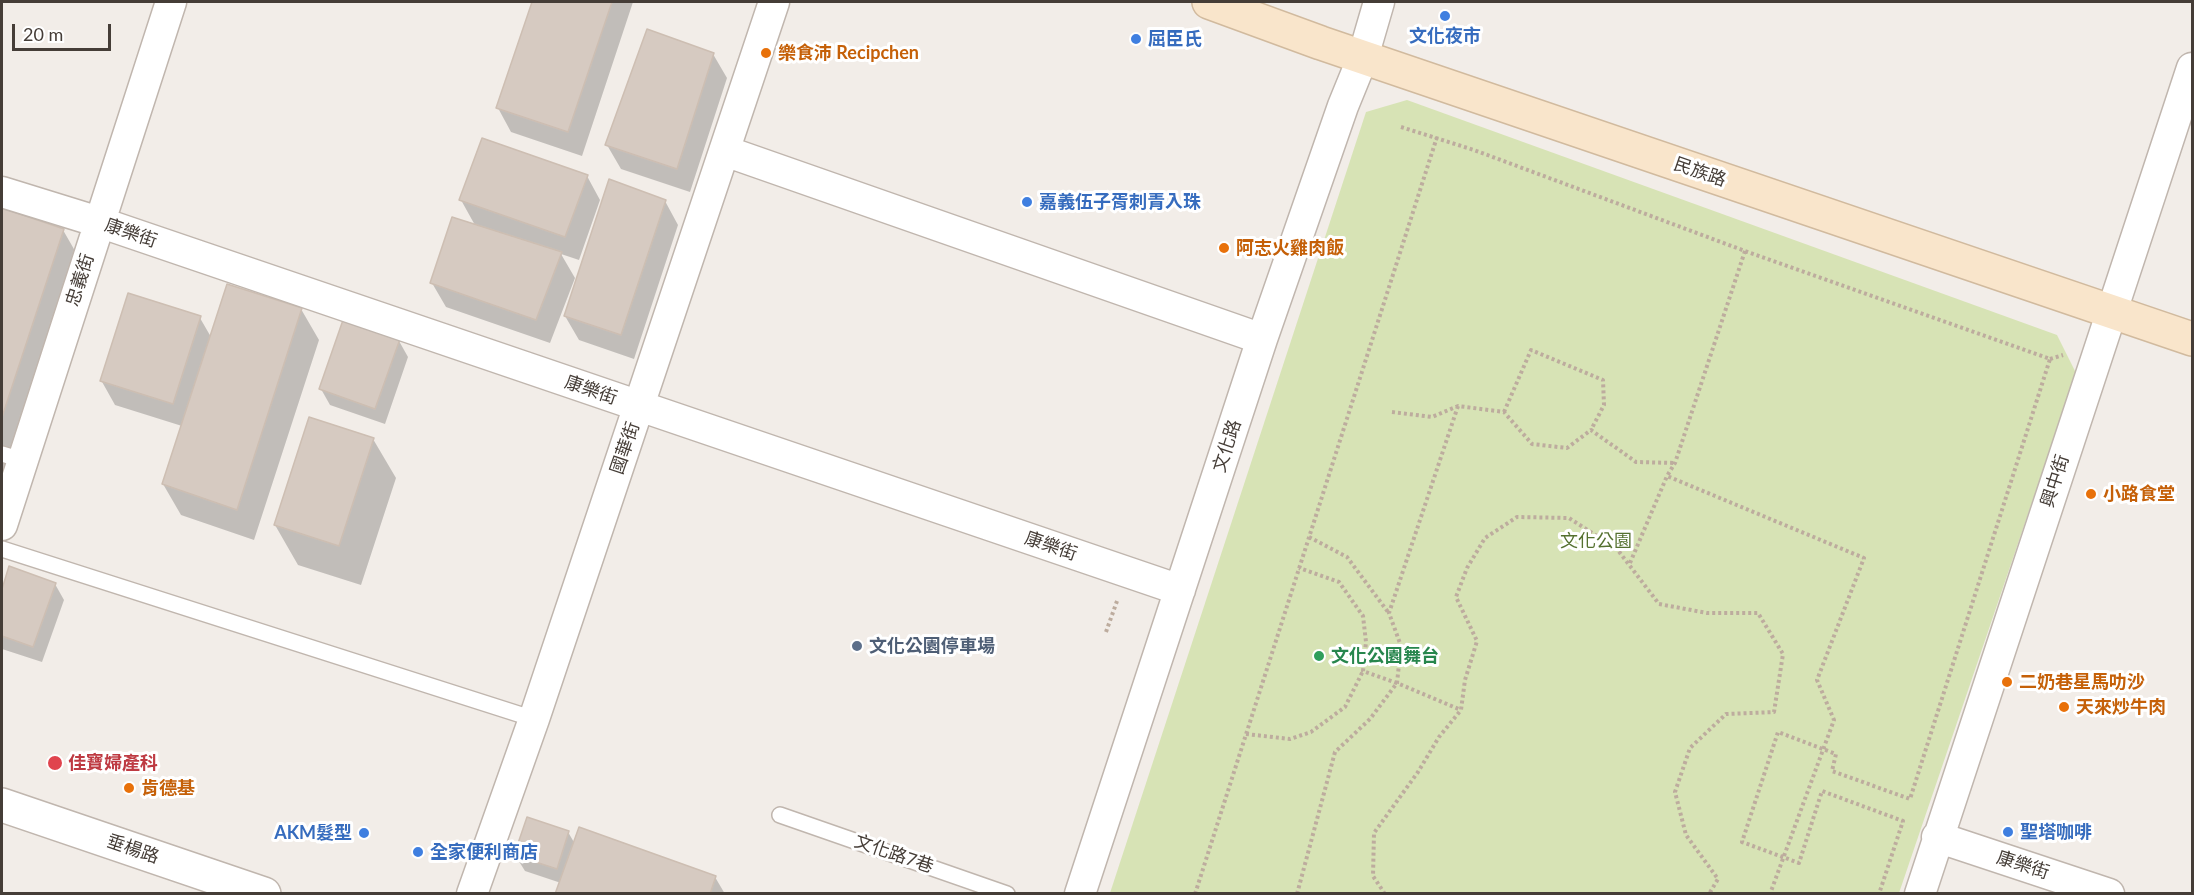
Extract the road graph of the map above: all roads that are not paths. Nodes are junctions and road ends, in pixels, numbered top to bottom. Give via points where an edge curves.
1 (171, 2) edge
2 (774, 2) edge
3 (1209, 2) edge
4 (1379, 2) edge
5 (1363, 57) junction
6 (2193, 68) edge
7 (725, 151) junction
8 (2, 192) edge
9 (99, 222) junction
10 (2110, 313) junction
11 (1262, 339) junction
12 (2193, 339) edge
13 (639, 406) junction
14 (12, 457) edge
15 (2, 525) edge
16 (2, 549) edge
17 (1180, 590) junction
18 (534, 719) junction
19 (2, 805) edge
20 (780, 815) dead end
21 (1937, 837) junction
22 (264, 894) edge
23 (472, 894) edge
24 (1007, 894) edge
25 (1080, 894) edge
26 (1920, 894) edge
27 (2109, 894) edge

1 - 9 street, 忠義街
2 - 7 street, 國華街
3 - 5 main road, 民族路
4 - 5 street, 文化路
5 - 10 main road, 民族路
5 - 11 street, 文化路
6 - 10 street, 興中街
7 - 11 street
7 - 13 street, 國華街
8 - 9 street, 康樂街
9 - 13 street, 康樂街
9 - 14 street, 忠義街
10 - 12 main road, 民族路
10 - 21 street, 興中街
11 - 17 street, 文化路
13 - 17 street, 康樂街
13 - 18 street, 國華街
14 - 15 street, 忠義街
16 - 18 lane
17 - 25 street, 文化路
18 - 23 street, 國華街
19 - 22 street, 垂楊路
20 - 24 lane, 文化路7巷
21 - 26 street, 興中街
21 - 27 street, 康樂街

